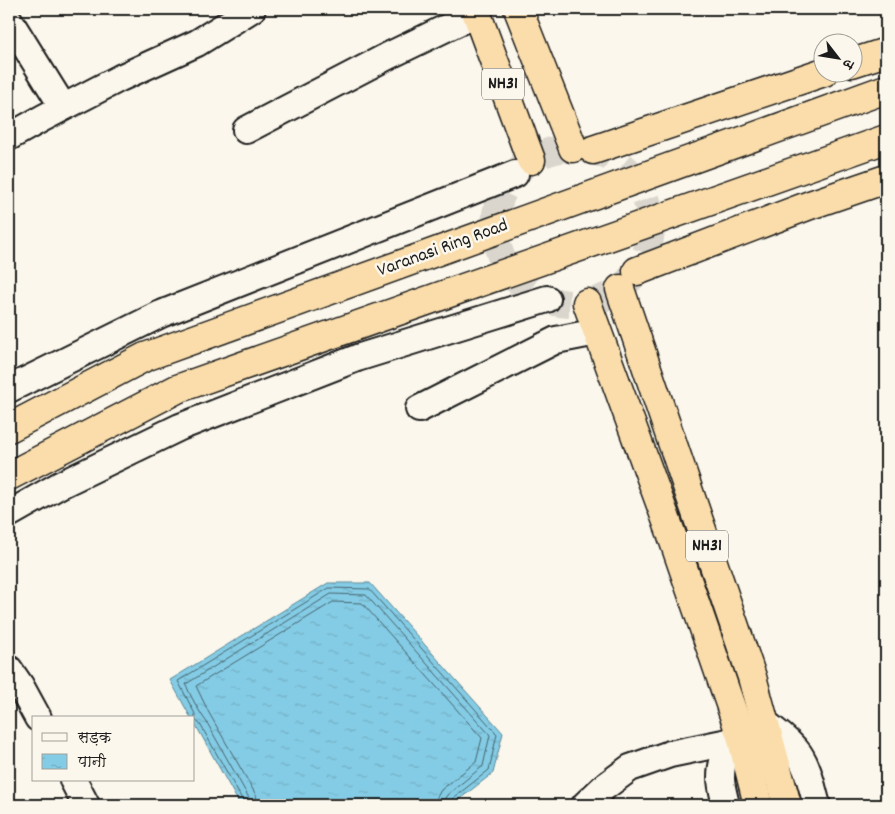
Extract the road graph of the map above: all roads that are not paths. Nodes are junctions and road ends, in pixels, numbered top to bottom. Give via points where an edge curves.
1 (252, 9) edge
2 (518, 9) edge
3 (476, 11) edge
4 (9, 20) edge
5 (886, 52) edge
6 (862, 60) edge
7 (812, 76) edge
8 (886, 89) edge
9 (63, 108) junction
10 (246, 130) dead end
11 (9, 138) edge
12 (886, 139) edge
13 (523, 167) joint
14 (886, 179) edge
15 (547, 300) dead end
16 (587, 304) dead end
17 (597, 332) junction
18 (9, 389) edge
19 (419, 409) dead end
20 (9, 428) edge
21 (9, 476) edge
22 (9, 514) edge
23 (9, 670) edge
24 (37, 716) edge
25 (764, 722) junction
26 (737, 739) junction
27 (74, 782) edge
28 (86, 805) edge
29 (585, 805) edge
30 (726, 805) edge
31 (758, 805) edge
32 (787, 805) edge
33 (817, 805) edge

1 - 9 street via 198,43
2 - 7 highway, NH31 via 583,149
3 - 10 street
3 - 13 highway, NH31
4 - 9 street
5 - 6 highway
8 - 20 highway, Varanasi Ring Road via 145,357
9 - 11 street
12 - 21 highway via 177,389
13 - 18 street via 161,314
14 - 25 highway, NH31 via 810,205 629,280
15 - 22 street via 356,358 180,427
16 - 17 highway, NH31
17 - 19 street via 556,340
17 - 26 highway, NH31 via 670,530
23 - 24 street
25 - 32 highway, NH31
25 - 33 street via 799,754
26 - 29 street via 670,754 630,768
26 - 30 street via 724,757 721,778
26 - 31 highway, NH31
27 - 28 street

